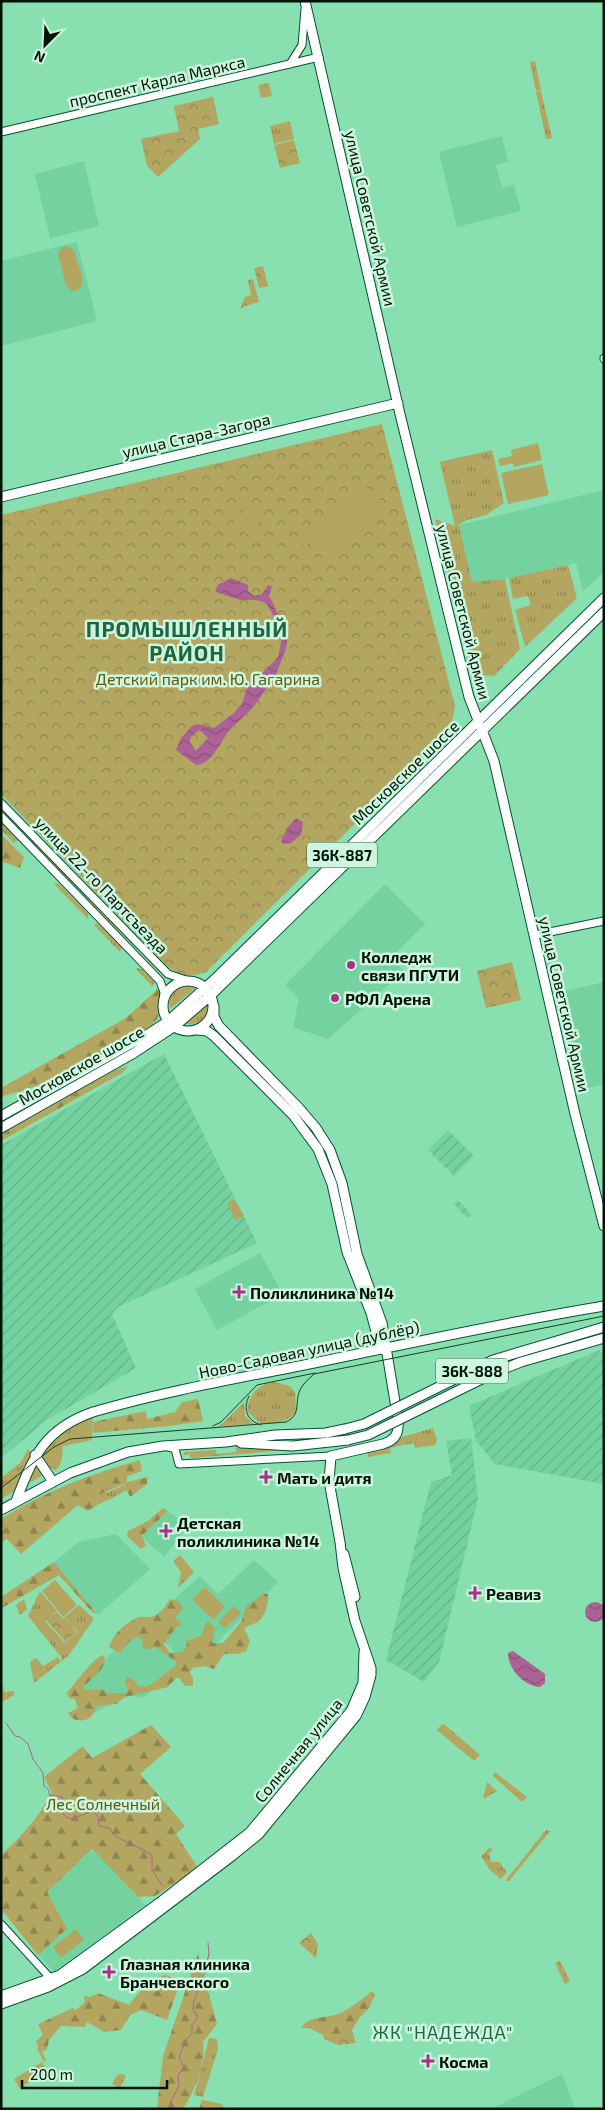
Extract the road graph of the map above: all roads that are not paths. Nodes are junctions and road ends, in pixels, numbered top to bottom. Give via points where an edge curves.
1 (306, 2) edge
2 (319, 57) junction
3 (290, 64) junction
4 (1, 132) edge
5 (398, 403) junction
6 (1, 497) edge
7 (604, 598) edge
8 (604, 605) edge
9 (604, 612) edge
10 (479, 727) junction
11 (1, 803) edge
12 (1, 816) edge
13 (22, 824) junction
14 (15, 831) junction
15 (33, 836) junction
16 (26, 842) junction
17 (604, 921) edge
18 (534, 936) junction
19 (186, 980) junction
20 (209, 991) junction
21 (163, 1002) junction
22 (214, 1006) junction
23 (171, 1024) junction
24 (196, 1030) junction
25 (1, 1116) edge
26 (1, 1122) edge
27 (1, 1128) edge
28 (604, 1226) edge
29 (604, 1306) edge
30 (604, 1327) edge
31 (604, 1338) edge
32 (385, 1348) junction
33 (226, 1442) junction
34 (163, 1446) junction
35 (35, 1455) junction
36 (332, 1456) junction
37 (53, 1482) junction
38 (16, 1500) junction
39 (1, 1510) edge
40 (364, 1649) junction
41 (1, 1924) edge
42 (52, 1980) junction
43 (1, 1996) edge
44 (1, 2004) edge

1 - 2 main road, улица Советской Армии
1 - 3 street via 302,45
2 - 3 street, проспект Карла Маркса
2 - 5 main road, улица Советской Армии
3 - 4 street, проспект Карла Маркса
5 - 6 main road, улица Стара-Загора
5 - 10 main road, улица Советской Армии
7 - 10 main road, Московское шоссе / 36К-887
8 - 10 main road, Московское шоссе / 36К-887
9 - 10 main road, Московское шоссе / 36К-887
10 - 18 main road, улица Советской Армии via 494,761
10 - 20 main road, Московское шоссе / 36К-887
11 - 13 street, улица 22-го Партсъезда
12 - 14 street, улица 22-го Партсъезда
13 - 14 street
13 - 15 street, улица 22-го Партсъезда
14 - 16 street, улица 22-го Партсъезда
15 - 16 street
15 - 19 street, улица 22-го Партсъезда via 168,974
16 - 21 street, улица 22-го Партсъезда via 160,981
17 - 18 street
18 - 28 main road, улица Советской Армии
19 - 20 main road via 196,982
19 - 21 main road via 173,985
20 - 22 main road
20 - 23 main road, Московское шоссе / 36К-887
21 - 23 main road via 164,1014
22 - 24 main road via 208,1021
22 - 32 main road via 214,1017 219,1026 299,1108 330,1150 342,1183 354,1245 382,1323
23 - 24 main road via 184,1030
23 - 25 main road, Московское шоссе / 36К-887
23 - 26 main road, Московское шоссе / 36К-887
23 - 27 main road, Московское шоссе / 36К-887 via 134,1053
24 - 32 main road via 207,1031 214,1036 293,1115 315,1144 332,1184 346,1252 378,1339
29 - 32 main road, Ново-Садовая улица (дублёр)
30 - 33 main road, 36К-888, bridge via 493,1360 364,1424 336,1432 275,1435
31 - 33 main road, 36К-888, bridge via 498,1371 368,1435 338,1442 293,1446
32 - 35 main road, Ново-Садовая улица (дублёр) via 181,1390 92,1412 63,1426 42,1444
32 - 36 main road via 398,1420 397,1436 383,1444
33 - 34 main road, 36К-888
34 - 36 street via 175,1449 179,1464
34 - 37 main road, 36К-888 via 117,1455
35 - 37 main road
35 - 38 main road, Ново-Садовая улица (дублёр)
36 - 40 main road via 329,1481
37 - 38 main road, 36К-888
38 - 39 main road, 36К-888
40 - 42 main road, Солнечная улица via 363,1683 351,1711 250,1832
40 - 44 main road, Солнечная улица via 371,1675 361,1707 259,1834 83,1969
41 - 42 street
42 - 43 main road, Солнечная улица

